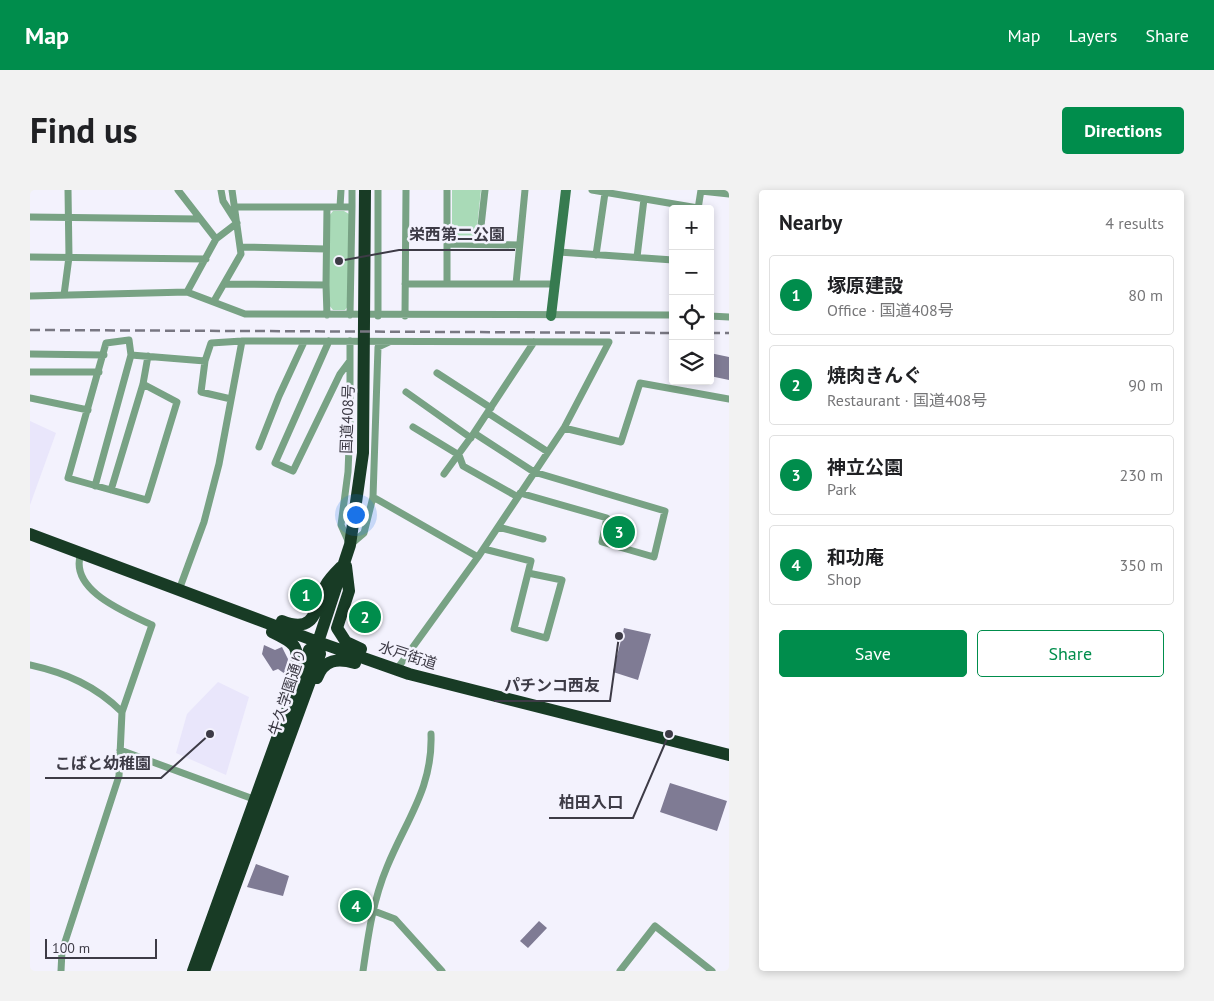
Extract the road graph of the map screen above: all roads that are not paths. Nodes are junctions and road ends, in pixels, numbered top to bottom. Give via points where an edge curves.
1 (68, 190) edge
2 (178, 190) edge
3 (221, 190) edge
4 (232, 190) edge
5 (341, 190) edge
6 (352, 190) edge
7 (365, 190) edge
8 (378, 190) edge
9 (406, 190) edge
10 (447, 190) edge
11 (486, 190) edge
12 (525, 190) edge
13 (566, 190) edge
14 (592, 190) edge
15 (701, 191) edge
16 (605, 193) junction
17 (729, 194) edge
18 (644, 199) junction
19 (676, 205) edge
20 (699, 205) edge
21 (235, 207) junction
22 (327, 207) junction
23 (340, 207) junction
24 (352, 207) junction
25 (30, 217) edge
26 (69, 217) junction
27 (199, 219) junction
28 (237, 223) junction
29 (216, 239) junction
30 (447, 244) junction
31 (479, 244) junction
32 (519, 245) junction
33 (240, 247) junction
34 (326, 249) junction
35 (559, 252) junction
36 (596, 254) junction
37 (30, 256) edge
38 (69, 257) junction
39 (637, 257) junction
40 (206, 260) junction
41 (669, 260) edge
42 (224, 284) junction
43 (405, 284) junction
44 (446, 284) junction
45 (516, 284) junction
46 (555, 284) junction
47 (326, 285) junction
48 (187, 292) junction
49 (64, 295) junction
50 (30, 296) edge
51 (214, 301) junction
52 (327, 315) junction
53 (350, 315) junction
54 (669, 315) edge
55 (378, 316) junction
56 (405, 316) junction
57 (551, 316) junction
58 (714, 316) edge
59 (729, 317) edge
60 (394, 340) junction
61 (242, 341) junction
62 (350, 341) junction
63 (304, 342) junction
64 (329, 342) junction
65 (534, 342) junction
66 (30, 354) edge
67 (104, 355) junction
68 (131, 355) junction
69 (148, 356) junction
70 (205, 361) junction
71 (350, 361) junction
72 (30, 372) edge
73 (99, 372) junction
74 (437, 373) dead end
75 (143, 384) junction
76 (406, 392) dead end
77 (30, 398) edge
78 (231, 399) junction
79 (729, 399) edge
80 (88, 410) junction
81 (490, 411) junction
82 (413, 427) dead end
83 (564, 428) junction
84 (473, 436) junction
85 (259, 447) dead end
86 (548, 452) junction
87 (459, 455) junction
88 (534, 472) junction
89 (444, 474) dead end
90 (95, 486) junction
91 (111, 490) junction
92 (519, 495) junction
93 (372, 497) junction
94 (498, 527) junction
95 (30, 534) edge
96 (543, 539) dead end
97 (350, 545) junction
98 (484, 548) junction
99 (81, 552) junction
100 (478, 557) junction
101 (346, 561) junction
102 (528, 573) junction
103 (179, 590) junction
104 (234, 610) junction
105 (255, 618) junction
106 (318, 642) junction
107 (30, 665) edge
108 (384, 665) junction
109 (397, 669) junction
110 (122, 712) junction
111 (285, 714) junction
112 (296, 722) junction
113 (430, 734) dead end
114 (120, 750) junction
115 (729, 756) edge
116 (260, 802) junction
117 (374, 910) junction
118 (702, 963) junction
119 (61, 971) edge
120 (193, 971) edge
121 (204, 971) edge
122 (363, 971) edge
123 (442, 971) edge
124 (620, 971) edge
125 (696, 971) edge
126 (712, 971) edge

1 - 26 street
2 - 27 street
3 - 28 street via 223,201
4 - 21 street
5 - 23 street
6 - 24 street
7 - 97 highway, 国道408号 via 364,426
8 - 55 street
9 - 43 street
10 - 30 street
11 - 31 street
12 - 32 street
13 - 35 street
14 - 16 street
15 - 17 street
15 - 20 street
16 - 18 street
16 - 36 street
18 - 19 street
18 - 39 street
21 - 22 street
21 - 28 street
22 - 23 street
22 - 34 street
23 - 24 street
24 - 53 street
25 - 26 street
26 - 27 street
26 - 38 street
27 - 29 street
28 - 29 street
28 - 33 street
29 - 40 street
30 - 31 street
30 - 44 street
31 - 32 street
32 - 45 street
33 - 34 street
33 - 42 street via 241,254
34 - 47 street
35 - 36 street
35 - 46 street
36 - 39 street
37 - 38 street
38 - 40 street
38 - 49 street
39 - 41 street
40 - 48 street
42 - 47 street
42 - 51 street
43 - 44 street
43 - 56 street
44 - 45 street
45 - 46 street
46 - 57 street
47 - 52 street
48 - 49 street
48 - 51 street
49 - 50 street
51 - 52 street via 245,314
52 - 53 street
53 - 55 street
54 - 57 street
55 - 56 street
56 - 57 street
58 - 59 street
60 - 62 street
60 - 65 street
60 - 93 street via 378,347
61 - 63 street
61 - 70 street via 211,343
61 - 78 street
62 - 64 street
62 - 71 street
63 - 64 street
63 - 85 street
64 - 71 street via 275,463 293,470 340,374
65 - 81 street
65 - 83 street via 609,342
66 - 67 street
67 - 68 street via 106,343 129,340
67 - 73 street
68 - 69 street
68 - 90 street
69 - 70 street
69 - 75 street
70 - 78 street via 201,392
71 - 97 street via 348,472 341,525
72 - 73 street
73 - 80 street
74 - 81 street
75 - 91 street
75 - 91 street via 177,402 147,500
76 - 84 street
77 - 80 street
78 - 103 street via 204,522
79 - 83 street via 640,383 621,442
80 - 90 street via 68,478
81 - 84 street
81 - 86 street
82 - 87 street
83 - 86 street
84 - 87 street
84 - 88 street
86 - 88 street
87 - 89 street
87 - 92 street via 463,466
88 - 92 street
88 - 92 street via 665,511 654,557 602,542 607,518
90 - 91 street
92 - 94 street
93 - 97 street via 364,533
93 - 100 street
94 - 96 street
94 - 98 street
95 - 99 highway, 水戸街道
97 - 101 highway, 国道408号
98 - 100 street
98 - 102 street via 531,561
99 - 103 highway, 水戸街道
99 - 110 street via 78,562 84,583 111,605 152,625
100 - 109 street
101 - 105 highway via 326,584 312,619 295,625 276,618
101 - 106 highway, 国道408号
101 - 108 highway via 349,591 337,628 346,642 374,653
102 - 102 street via 514,629 546,638 562,580
103 - 104 highway, 水戸街道
104 - 105 highway, 水戸街道
104 - 111 highway via 238,617 285,638 294,646 297,659 284,700
105 - 106 highway, 水戸街道
106 - 108 highway, 水戸街道
106 - 111 highway, 牛久学園通り via 309,650
106 - 112 highway, 牛久学園通り via 320,654
107 - 110 street via 59,672 96,689
108 - 109 highway, 水戸街道
108 - 112 highway via 369,668 338,659 325,665
109 - 115 highway, 水戸街道 via 447,685
110 - 114 street
111 - 116 highway, 牛久学園通り
112 - 116 highway, 牛久学園通り
113 - 117 street via 431,756 424,784 386,867
114 - 116 street
114 - 119 street via 118,776 62,951
116 - 120 highway, 牛久学園通り
116 - 121 highway, 牛久学園通り
117 - 122 street
117 - 123 street via 395,919
118 - 124 street via 655,926
118 - 125 street
118 - 126 street

